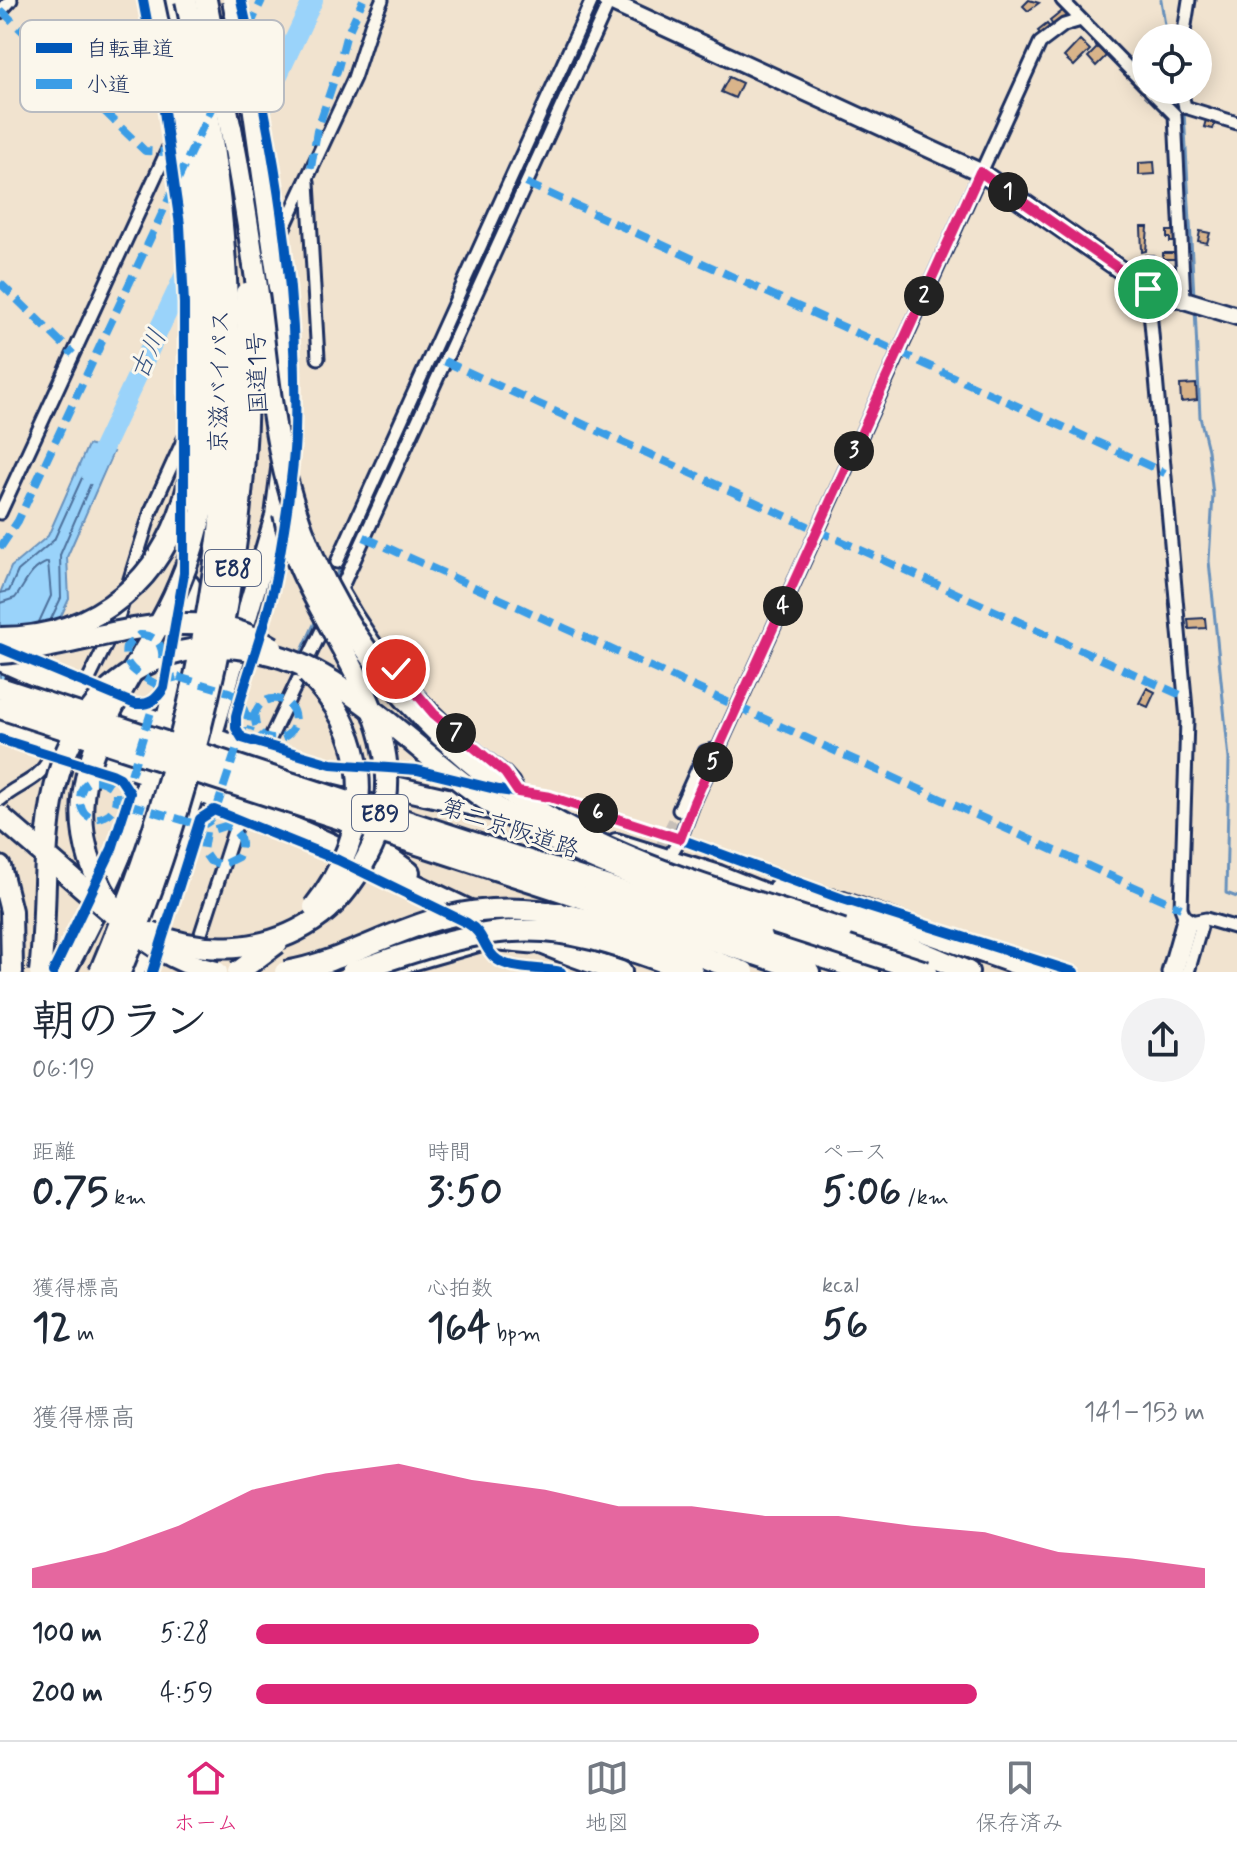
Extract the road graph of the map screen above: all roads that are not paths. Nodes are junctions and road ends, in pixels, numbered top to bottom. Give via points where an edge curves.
1 (11, 0) edge
2 (153, 0) edge
3 (171, 0) edge
4 (186, 0) edge
5 (206, 0) edge
6 (235, 0) edge
7 (382, 0) edge
8 (1062, 0) edge
9 (1189, 0) edge
10 (604, 1) edge
11 (0, 12) edge
12 (157, 20) edge
13 (174, 20) edge
14 (190, 20) edge
15 (210, 20) edge
16 (226, 20) edge
17 (239, 20) edge
18 (1081, 20) junction
19 (1185, 24) edge
20 (1132, 72) edge
21 (1164, 104) edge
22 (1184, 104) edge
23 (1185, 107) junction
24 (174, 112) edge
25 (184, 112) edge
26 (191, 112) edge
27 (210, 112) edge
28 (228, 112) edge
29 (255, 112) edge
30 (1175, 115) junction
31 (1237, 123) edge
32 (231, 128) junction
33 (980, 172) junction
34 (307, 177) junction
35 (511, 177) junction
36 (525, 184) junction
37 (1148, 289) junction
38 (1190, 301) junction
39 (210, 315) junction
40 (1237, 316) edge
41 (431, 355) junction
42 (318, 358) dead end
43 (444, 361) junction
44 (270, 400) junction
45 (0, 513) edge
46 (350, 533) junction
47 (363, 539) junction
48 (337, 562) dead end
49 (341, 589) junction
50 (0, 638) edge
51 (0, 653) edge
52 (0, 660) edge
53 (0, 679) edge
54 (89, 679) dead end
55 (0, 688) edge
56 (0, 708) edge
57 (165, 723) junction
58 (0, 727) edge
59 (211, 738) junction
60 (268, 743) dead end
61 (718, 749) junction
62 (182, 758) junction
63 (47, 763) dead end
64 (150, 776) junction
65 (195, 791) junction
66 (0, 800) edge
67 (679, 810) tunnel mouth
68 (0, 816) edge
69 (527, 816) junction
70 (237, 822) dead end
71 (668, 859) junction
72 (0, 867) edge
73 (719, 876) junction
74 (458, 906) junction
75 (1188, 919) junction
76 (1237, 928) edge
77 (565, 953) junction
78 (12, 972) edge
79 (40, 972) edge
80 (64, 972) edge
81 (100, 972) edge
82 (120, 972) edge
83 (134, 972) edge
84 (189, 972) edge
85 (217, 972) edge
86 (238, 972) edge
87 (285, 972) edge
88 (352, 972) edge
89 (386, 972) edge
90 (619, 972) edge
91 (692, 972) edge
92 (744, 972) edge
93 (809, 972) edge
94 (868, 972) edge
95 (926, 972) edge
96 (950, 972) edge
97 (968, 972) edge
98 (1040, 972) edge
99 (1168, 972) edge
100 (1177, 972) edge
101 (1188, 972) edge

1 - 11 street
2 - 12 highway, 国道1号, bridge
3 - 13 highway, bridge
4 - 14 highway, 京滋バイパス / E88, bridge
5 - 15 highway, 京滋バイパス / E88, bridge
6 - 16 street
6 - 17 highway, 国道1号, bridge
7 - 34 street via 354,78
8 - 18 street
9 - 19 street
10 - 33 street
10 - 35 street
10 - 36 street
18 - 20 street
18 - 33 street via 1040,43
21 - 30 street
22 - 23 street
23 - 30 street
23 - 31 street
24 - 57 highway, 国道1号, bridge via 192,277 194,488 182,645
25 - 45 street
26 - 39 highway, bridge
27 - 62 highway, 京滋バイパス / E88, bridge via 229,310 230,385 217,547
28 - 32 highway, 京滋バイパス / E88, bridge
29 - 59 highway, 国道1号, bridge via 279,287 285,410 282,481 267,552
30 - 38 street
32 - 44 highway, bridge
32 - 62 highway, 京滋バイパス / E88, bridge via 247,310 241,491 213,681
33 - 37 street
33 - 61 street
34 - 42 street
34 - 54 street via 151,511 116,624
35 - 36 street
35 - 41 street
36 - 43 street
37 - 38 street
37 - 75 street via 1187,720 1181,908
38 - 40 street
39 - 50 highway, bridge via 196,450 178,517 154,564 139,583 103,610 54,631
39 - 85 highway, bridge via 208,475 197,532 168,607 98,735 82,802 87,850 117,911 168,954
41 - 43 street
41 - 46 street
43 - 47 street
44 - 68 highway, bridge via 281,502 296,556 360,679 384,747 386,802 362,867 334,904 295,932 247,946 202,947 156,936 114,915
44 - 96 highway, bridge via 299,522 339,609 400,694 473,765 534,807 624,856
46 - 47 street
46 - 48 street
47 - 49 street
49 - 60 street
49 - 69 street via 382,653 434,714 513,782
51 - 86 highway, bridge via 150,627 215,626 267,644 323,690 354,754 359,793 353,840 343,866 315,907
52 - 57 highway
53 - 62 highway, bridge via 86,727
55 - 94 highway, 第二京阪道路 / E89, bridge
56 - 93 highway, 第二京阪道路 / E89, bridge
57 - 59 highway
57 - 62 highway, 国道1号
57 - 62 highway via 186,753
58 - 64 highway
59 - 62 highway, 国道1号
59 - 69 highway via 345,776
61 - 67 street via 705,752
61 - 71 street
62 - 64 highway, 国道1号
62 - 65 highway, 国道1号
62 - 65 highway via 176,760
62 - 74 highway via 305,802
62 - 81 highway, E88, bridge
62 - 82 highway, E88, bridge via 163,860
63 - 66 street via 39,777
64 - 65 highway
64 - 80 highway, 国道1号 via 116,869
65 - 74 highway via 321,840
65 - 83 highway, 国道1号
69 - 71 highway
70 - 84 street
71 - 73 highway
71 - 90 street
72 - 78 highway via 11,911
73 - 97 highway
73 - 98 highway via 840,902
74 - 77 highway
75 - 76 street
75 - 99 street
75 - 100 street
75 - 101 street via 1201,927
77 - 89 street via 487,943
77 - 90 highway
79 - 95 highway, bridge via 51,816 71,742 87,714 122,680 168,654 206,646 260,651 313,670 482,798 585,856 649,882
87 - 92 highway, bridge via 439,919 531,908 580,917
88 - 91 highway, bridge via 467,938 521,930 589,938

